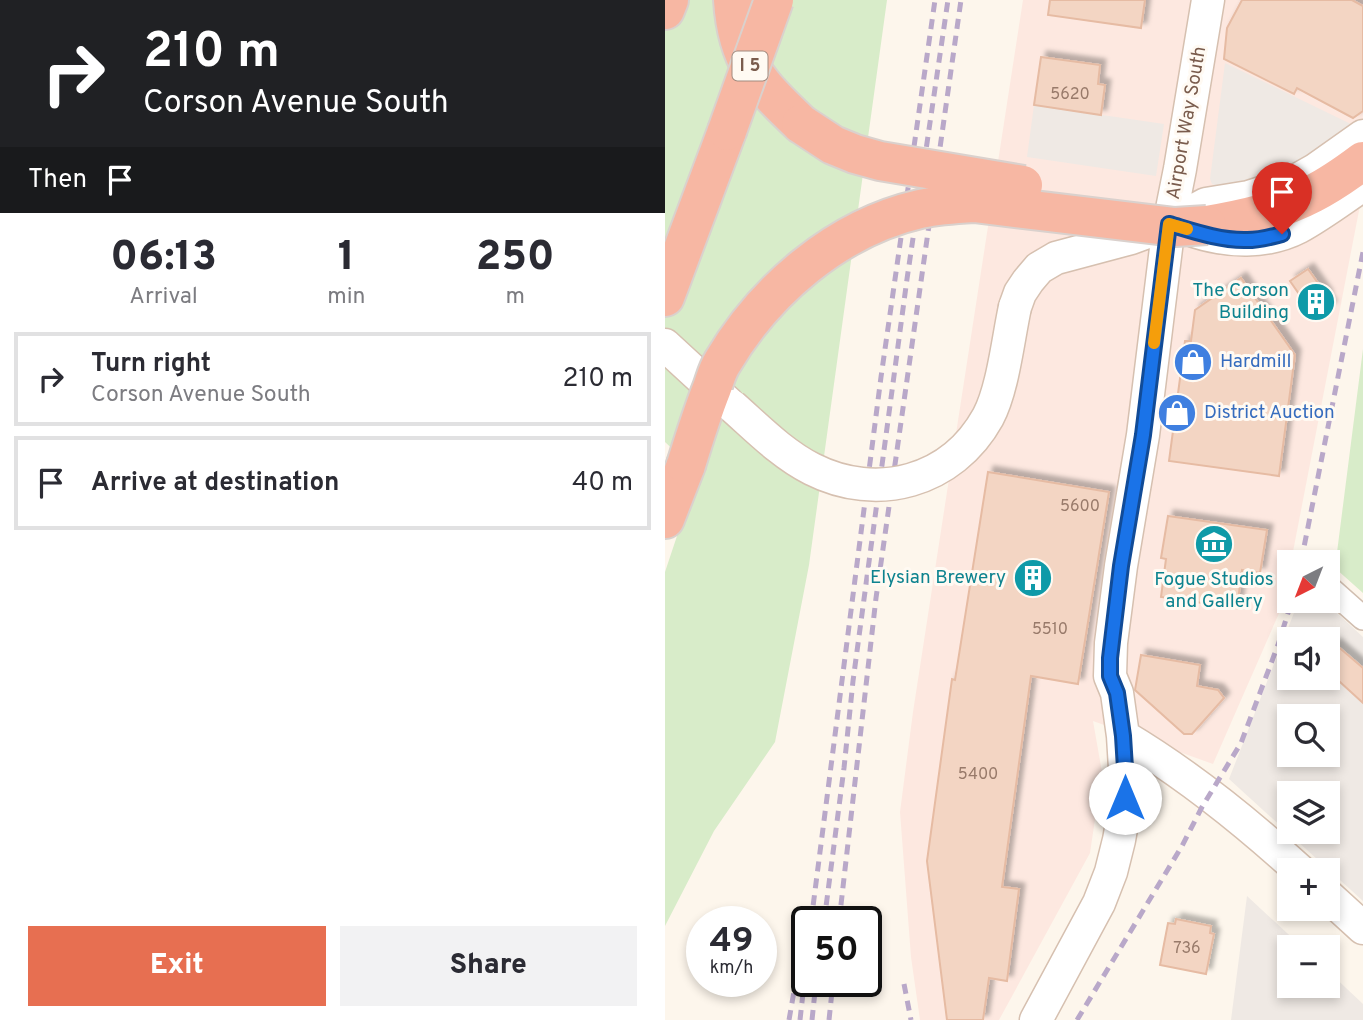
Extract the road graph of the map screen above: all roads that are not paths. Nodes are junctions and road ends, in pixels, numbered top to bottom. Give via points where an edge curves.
1 (669, 0) edge
2 (733, 0) edge
3 (774, 0) edge
4 (1208, 0) edge
5 (665, 10) edge
6 (1363, 136) edge
7 (1363, 161) edge
8 (1363, 186) edge
9 (1169, 224) junction
10 (1207, 225) junction
11 (665, 297) edge
12 (665, 345) edge
13 (665, 519) edge
14 (1341, 599) edge
15 (1363, 618) edge
16 (1123, 736) junction
17 (1286, 858) edge
18 (1340, 907) edge
19 (1363, 928) edge
20 (1036, 1020) edge

1 - 5 highway
2 - 10 highway, bridge via 738,40 762,85 801,124 833,145 880,162 1089,196
3 - 11 highway, I 5, bridge
4 - 9 main road, Airport Way South
6 - 9 main road via 1292,183 1206,204
7 - 10 highway via 1311,195
8 - 9 main road via 1299,227 1263,239 1209,236
9 - 12 main road, bridge via 1056,258 1039,268 1015,307 989,415 947,463 909,481 859,484 811,468 781,449
9 - 16 main road, Airport Way South via 1110,658
10 - 13 highway, bridge via 1174,227 974,203 920,209 836,244 768,301 720,365
14 - 15 street
16 - 17 main road via 1188,778
16 - 20 main road, Airport Way South via 1124,812 1111,872
18 - 19 main road

